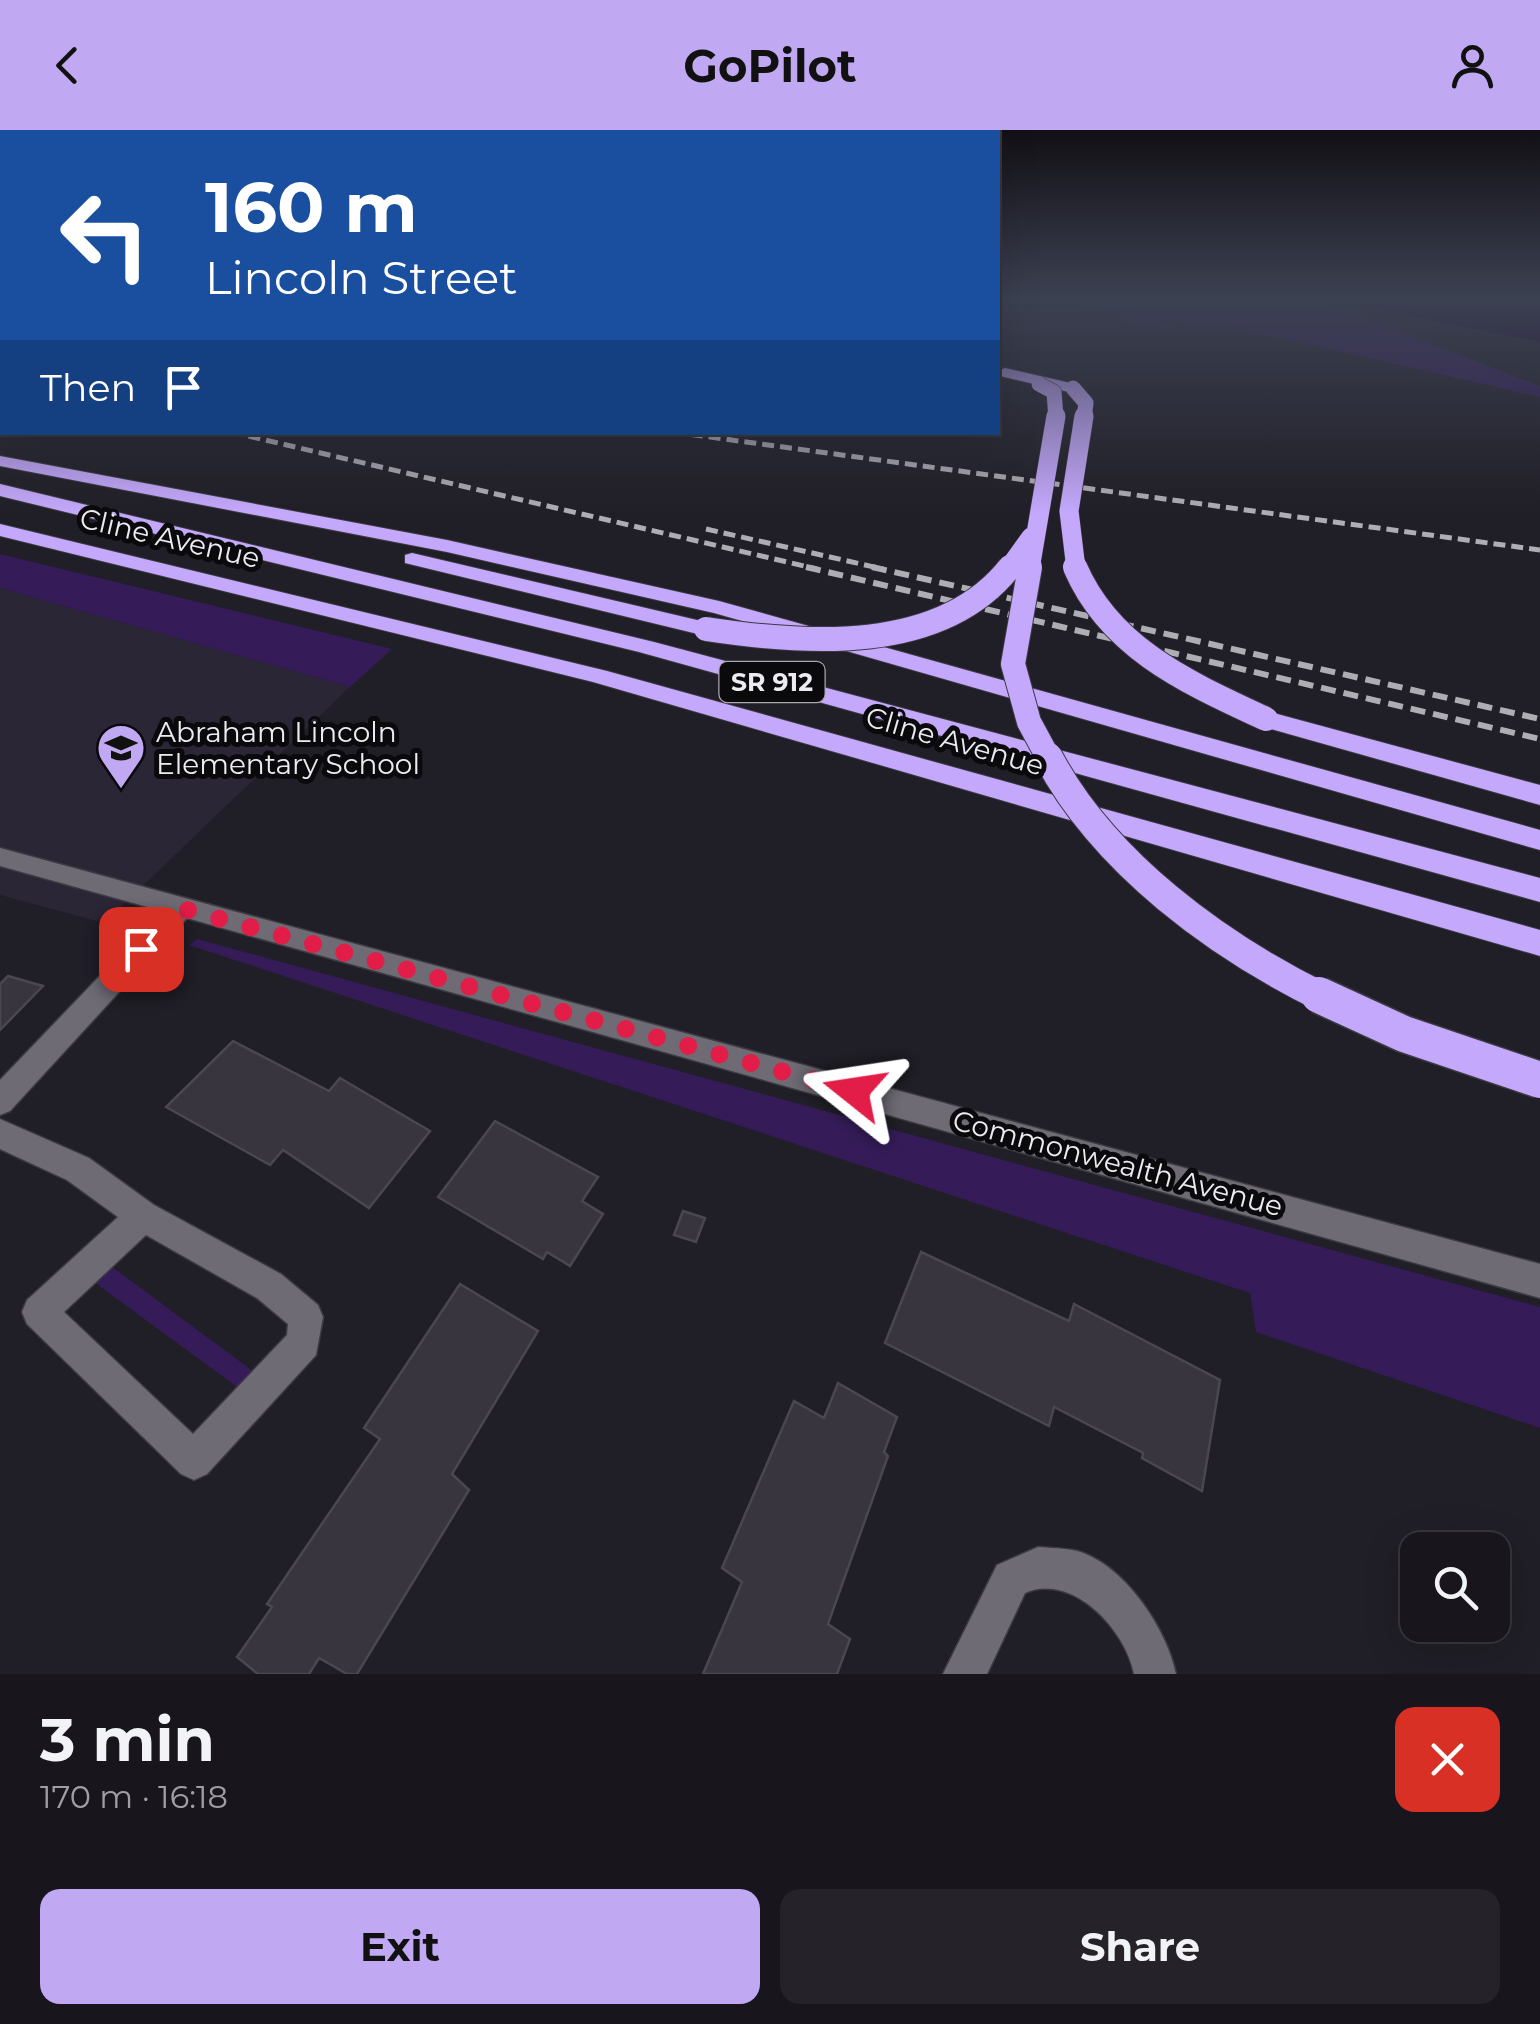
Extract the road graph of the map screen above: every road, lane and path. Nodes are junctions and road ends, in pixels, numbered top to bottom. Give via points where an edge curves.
1 (1001, 373) edge
2 (0, 461) edge
3 (0, 480) edge
4 (0, 490) edge
5 (1039, 526) junction
6 (0, 530) edge
7 (1540, 795) edge
8 (1540, 840) edge
9 (0, 857) edge
10 (1540, 890) edge
11 (180, 908) junction
12 (1540, 943) edge
13 (1540, 1080) edge
14 (0, 1101) edge
15 (0, 1134) edge
16 (143, 1216) junction
17 (1540, 1280) edge
18 (964, 1674) edge
19 (1155, 1674) edge

1 - 5 highway, bridge via 1054,392 1058,406
1 - 7 highway, bridge via 1073,388 1086,403 1068,522 1070,563 1094,609 1142,654 1266,719
2 - 8 highway via 447,546 719,608
3 - 5 highway, bridge via 353,545 782,641 913,625 992,586
4 - 10 highway, Cline Avenue / SR 912 via 582,631
5 - 13 highway, bridge via 1016,630 1018,697 1050,764 1105,834 1172,898 1293,981 1432,1046
6 - 12 highway, Cline Avenue / SR 912 via 618,682
9 - 11 street, Commonwealth Avenue
11 - 14 street
11 - 17 street, Commonwealth Avenue
15 - 16 street via 78,1169
16 - 16 street via 40,1312 194,1461 304,1343 306,1317 269,1286
18 - 19 street via 1011,1580 1038,1568 1076,1570 1122,1608

